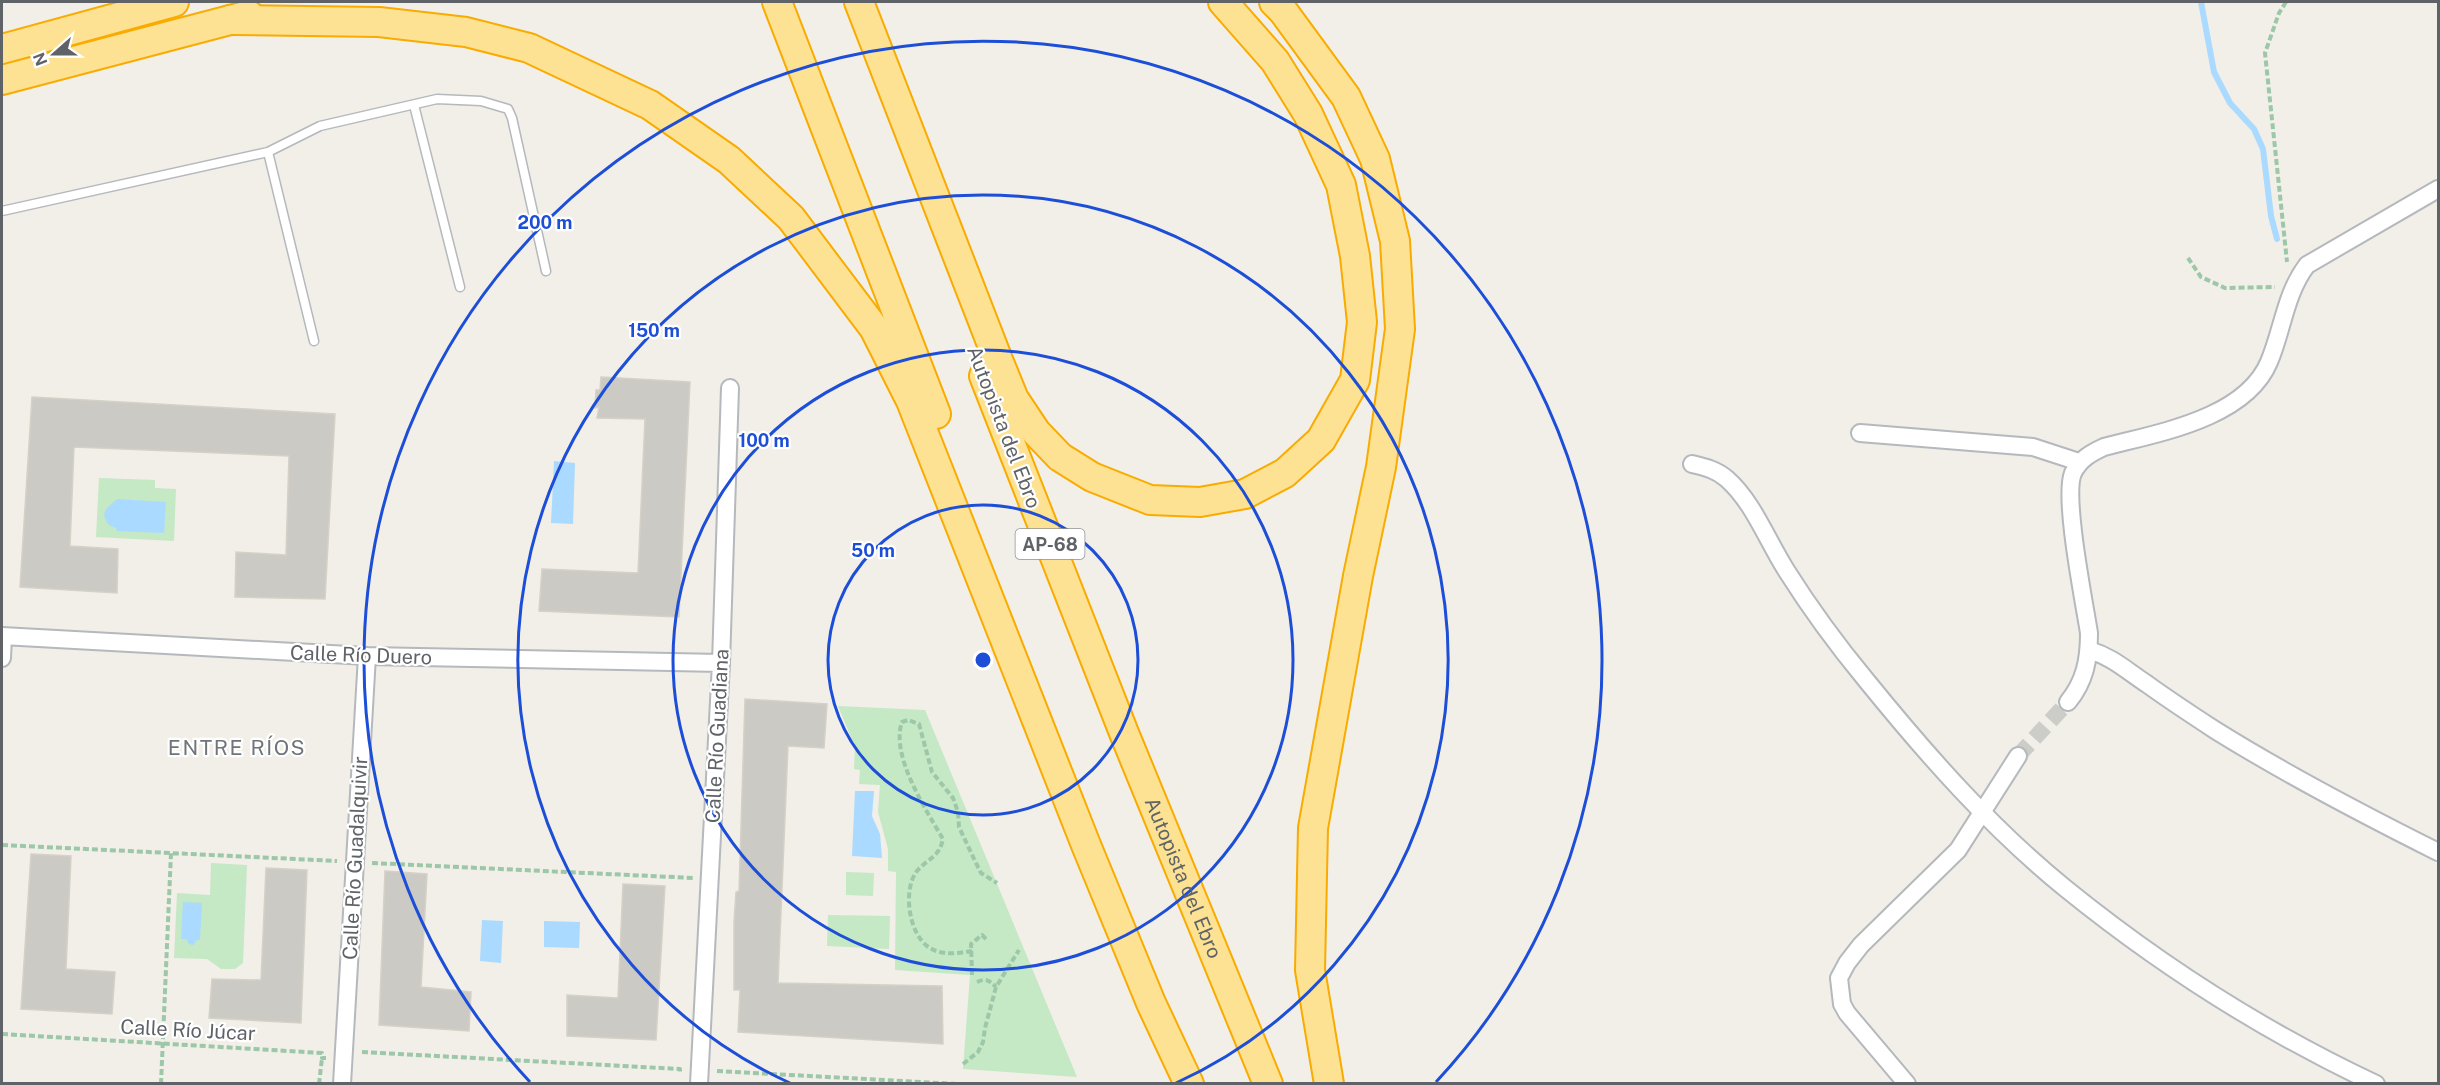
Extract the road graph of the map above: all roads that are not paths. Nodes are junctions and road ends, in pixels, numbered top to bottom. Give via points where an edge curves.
1 (174, 2) edge
2 (307, 2) edge
3 (777, 2) edge
4 (839, 2) edge
5 (859, 2) edge
6 (1223, 2) edge
7 (1274, 2) edge
8 (230, 20) junction
9 (2, 49) edge
10 (2, 80) edge
11 (414, 105) junction
12 (268, 152) junction
13 (2439, 189) edge
14 (2, 211) edge
15 (546, 272) dead end
16 (460, 287) dead end
17 (314, 341) dead end
18 (730, 388) dead end
19 (1860, 433) dead end
20 (2079, 462) junction
21 (1692, 464) dead end
22 (2, 636) edge
23 (2089, 650) junction
24 (367, 656) junction
25 (2, 658) edge
26 (721, 663) junction
27 (2068, 702) tunnel mouth
28 (2018, 756) tunnel mouth
29 (1983, 812) junction
30 (2439, 852) edge
31 (707, 1080) edge
32 (341, 1083) edge
33 (1189, 1083) edge
34 (1205, 1083) edge
35 (1268, 1083) edge
36 (1329, 1083) edge
37 (1908, 1083) edge
38 (2376, 1083) edge

1 - 9 highway
2 - 8 highway
3 - 34 highway, AP-68 via 1046,697
4 - 35 highway, Autopista del Ebro / AP-68 via 1124,733
5 - 6 highway via 998,360 1025,416 1060,457 1092,477 1150,500 1200,502 1245,494 1285,472 1321,440 1355,380 1362,322 1355,256 1341,185 1308,114 1275,61
7 - 36 highway via 1346,96 1375,159 1395,241 1400,330 1381,467 1313,828 1310,970
8 - 10 highway
8 - 33 highway via 379,21 466,32 529,48 650,105 729,160 791,218 874,328 911,401 1086,845 1151,1003
11 - 12 lane via 321,126
11 - 15 lane via 437,99 481,101 508,109
11 - 16 lane
12 - 14 lane
12 - 17 lane
13 - 20 street via 2307,265 2291,292 2268,364 2256,383 2240,397 2205,419 2104,447
18 - 26 street, Calle Río Guadiana
19 - 20 street via 2033,447
20 - 23 street via 2072,474 2070,502
21 - 29 street via 1726,478 1744,499 1785,569 1843,652
22 - 24 street, Calle Río Duero
22 - 25 street
23 - 27 street via 2085,675
23 - 30 street via 2124,666 2264,760
24 - 26 street, Calle Río Duero
24 - 32 street, Calle Río Guadalquivir
26 - 31 street, Calle Río Guadiana
28 - 29 street
29 - 37 street via 1958,850 1861,945 1839,978 1847,1013
29 - 38 street via 2064,888 2189,981 2330,1062

